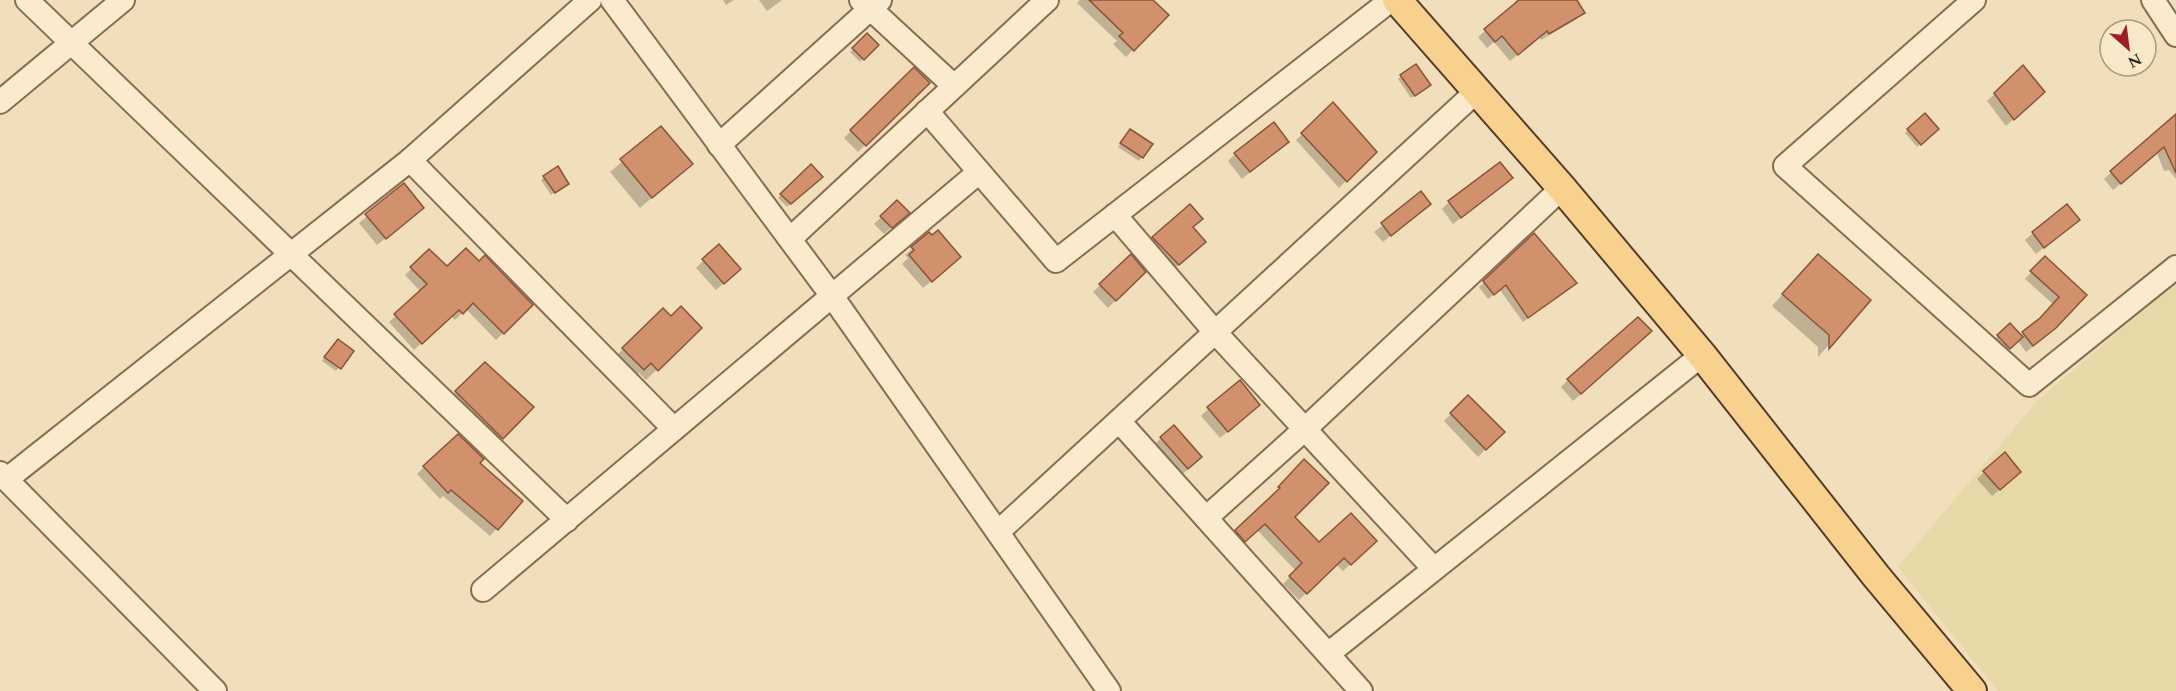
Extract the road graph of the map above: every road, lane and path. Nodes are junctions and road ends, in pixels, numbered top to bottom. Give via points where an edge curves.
1 (27, 0) edge
2 (123, 0) edge
3 (591, 0) edge
4 (612, 0) edge
5 (1047, 0) edge
6 (1391, 0) edge
7 (1397, 0) edge
8 (1974, 0) edge
9 (2153, 0) edge
10 (870, 3) edge
11 (2176, 35) edge
12 (72, 42) junction
13 (954, 86) junction
14 (1477, 91) junction
15 (0, 102) edge
16 (927, 111) junction
17 (719, 145) junction
18 (410, 160) junction
19 (979, 172) junction
20 (1562, 188) junction
21 (1115, 215) junction
22 (790, 239) junction
23 (291, 254) junction
24 (2176, 267) edge
25 (832, 296) junction
26 (1215, 332) junction
27 (1702, 356) junction
28 (1119, 421) junction
29 (674, 429) junction
30 (1305, 429) junction
31 (4, 476) edge
32 (1206, 518) junction
33 (567, 520) junction
34 (998, 532) junction
35 (1434, 569) junction
36 (483, 591) dead end
37 (1328, 654) junction
38 (215, 691) edge
39 (1110, 691) edge
40 (1361, 691) edge
41 (1972, 691) edge

1 - 12 street
2 - 12 street
3 - 18 street
4 - 17 street
5 - 13 street
6 - 21 street
7 - 14 main road
8 - 24 street via 1785,166 2029,385
9 - 11 street
10 - 13 street
10 - 17 street
12 - 15 street
12 - 23 street
13 - 16 street
14 - 20 main road
14 - 26 street
16 - 19 street
16 - 22 street
17 - 22 street
18 - 23 street
18 - 29 street
19 - 21 street via 1056,261
19 - 25 street
20 - 27 main road
20 - 30 street
21 - 26 street
22 - 25 street
23 - 31 street
23 - 33 street
25 - 29 street
25 - 34 street
26 - 28 street
26 - 30 street
27 - 35 street
27 - 41 main road
28 - 32 street
28 - 34 street
29 - 33 street
30 - 32 street
30 - 35 street
31 - 38 street
32 - 37 street
33 - 36 street
34 - 39 street
35 - 37 street
37 - 40 street

